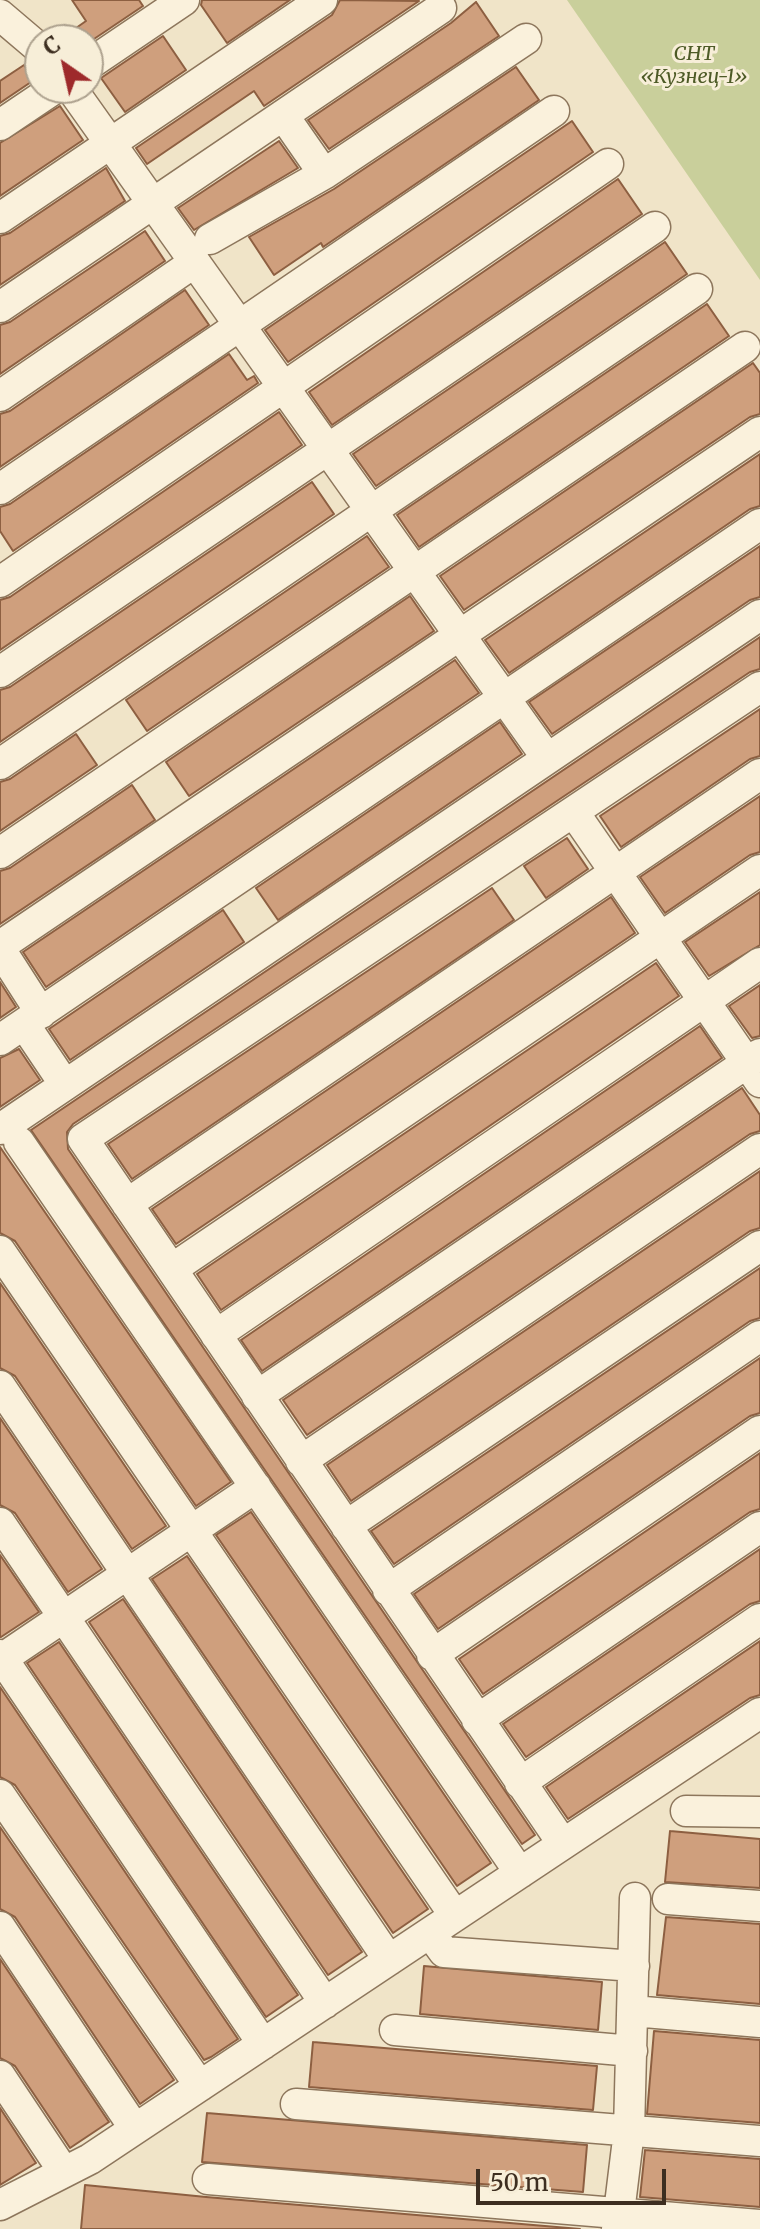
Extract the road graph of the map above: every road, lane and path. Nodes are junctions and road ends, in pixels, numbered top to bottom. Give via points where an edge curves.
1 (184, 0) edge
2 (322, 0) edge
3 (441, 8) dead end
4 (0, 15) edge
5 (24, 35) edge
6 (526, 39) dead end
7 (104, 54) edge
8 (31, 104) edge
9 (82, 104) edge
10 (554, 111) dead end
11 (283, 115) junction
12 (0, 125) edge
13 (110, 144) junction
14 (608, 164) dead end
15 (324, 174) junction
16 (153, 204) junction
17 (0, 218) edge
18 (655, 227) dead end
19 (202, 251) junction
20 (697, 289) dead end
21 (0, 307) edge
22 (240, 326) junction
23 (745, 347) dead end
24 (284, 388) junction
25 (0, 396) edge
26 (760, 432) edge
27 (329, 451) junction
28 (0, 489) edge
29 (372, 512) junction
30 (760, 524) edge
31 (415, 573) junction
32 (0, 582) edge
33 (760, 615) edge
34 (459, 635) junction
35 (0, 672) edge
36 (760, 687) edge
37 (504, 698) junction
38 (547, 758) junction
39 (0, 764) edge
40 (760, 774) edge
41 (575, 814) junction
42 (0, 853) edge
43 (760, 870) edge
44 (615, 872) junction
45 (660, 938) junction
46 (0, 948) edge
47 (760, 963) edge
48 (704, 1001) junction
49 (22, 1026) edge
50 (756, 1066) edge
51 (65, 1085) junction
52 (10, 1136) edge
53 (760, 1149) edge
54 (127, 1204) junction
55 (760, 1246) edge
56 (0, 1251) edge
57 (172, 1269) junction
58 (216, 1335) junction
59 (760, 1336) edge
60 (0, 1386) edge
61 (257, 1396) junction
62 (760, 1431) edge
63 (301, 1461) junction
64 (256, 1487) junction
65 (0, 1523) edge
66 (346, 1526) junction
67 (760, 1527) edge
68 (191, 1531) junction
69 (128, 1574) junction
70 (388, 1590) junction
71 (64, 1617) junction
72 (760, 1619) edge
73 (432, 1655) junction
74 (1, 1658) edge
75 (760, 1713) edge
76 (477, 1720) junction
77 (520, 1783) junction
78 (0, 1795) edge
79 (686, 1811) dead end
80 (760, 1812) edge
81 (563, 1844) junction
82 (520, 1873) junction
83 (635, 1898) dead end
84 (668, 1899) dead end
85 (760, 1906) edge
86 (455, 1916) junction
87 (0, 1927) edge
88 (430, 1933) junction
89 (389, 1960) junction
90 (634, 1966) junction
91 (325, 2003) junction
92 (633, 2011) junction
93 (760, 2022) edge
94 (395, 2030) dead end
95 (263, 2044) junction
96 (632, 2051) junction
97 (0, 2076) edge
98 (200, 2086) junction
99 (296, 2104) dead end
100 (135, 2129) junction
101 (629, 2131) junction
102 (760, 2141) edge
103 (64, 2172) junction
104 (208, 2179) dead end
105 (0, 2205) edge
106 (618, 2222) edge
107 (760, 2225) edge

1 - 7 lane
2 - 13 lane
3 - 11 lane
4 - 5 lane
6 - 15 lane
8 - 12 lane
9 - 13 lane
10 - 22 lane
11 - 15 lane
11 - 16 lane
13 - 16 lane
13 - 17 lane
14 - 24 lane
15 - 19 lane
16 - 19 lane
16 - 21 lane
18 - 27 lane
19 - 22 lane
19 - 25 lane
20 - 29 lane
22 - 24 lane
22 - 28 lane
23 - 31 lane
24 - 27 lane
24 - 32 lane
26 - 34 lane
27 - 29 lane
27 - 35 lane
29 - 31 lane
29 - 39 lane
30 - 37 lane
31 - 34 lane
31 - 42 lane
33 - 38 lane
34 - 37 lane
34 - 46 lane
36 - 41 lane
37 - 38 lane
37 - 49 lane
38 - 51 lane
40 - 44 lane
41 - 44 lane
41 - 54 lane via 83,1139
43 - 45 lane
44 - 45 lane
44 - 54 lane
45 - 48 lane
45 - 57 lane
46 - 49 lane
47 - 48 lane
48 - 50 lane
48 - 58 lane
49 - 51 lane
50 - 61 lane
51 - 52 lane
52 - 64 lane
53 - 63 lane
54 - 57 lane
55 - 66 lane
56 - 68 lane
57 - 58 lane
58 - 61 lane
59 - 70 lane
60 - 69 lane
61 - 63 lane
62 - 73 lane
63 - 66 lane
64 - 68 lane
64 - 82 lane
65 - 71 lane
66 - 70 lane
67 - 76 lane
68 - 69 lane
68 - 86 lane
69 - 71 lane
69 - 89 lane
70 - 73 lane
71 - 74 lane
71 - 91 lane
72 - 77 lane
73 - 76 lane
74 - 95 lane
75 - 81 lane
76 - 77 lane
77 - 81 lane
78 - 98 lane
79 - 80 lane
81 - 82 lane
82 - 86 lane
83 - 90 lane
84 - 85 lane
86 - 88 lane
87 - 100 lane
88 - 89 lane
88 - 90 lane via 444,1952
89 - 91 lane
90 - 92 lane
91 - 95 lane
92 - 93 lane
92 - 96 lane
94 - 96 lane
95 - 98 lane
96 - 101 lane
97 - 103 lane
98 - 100 lane
99 - 101 lane
100 - 103 lane
101 - 102 lane
101 - 106 lane
103 - 105 lane
104 - 106 lane
106 - 107 lane

